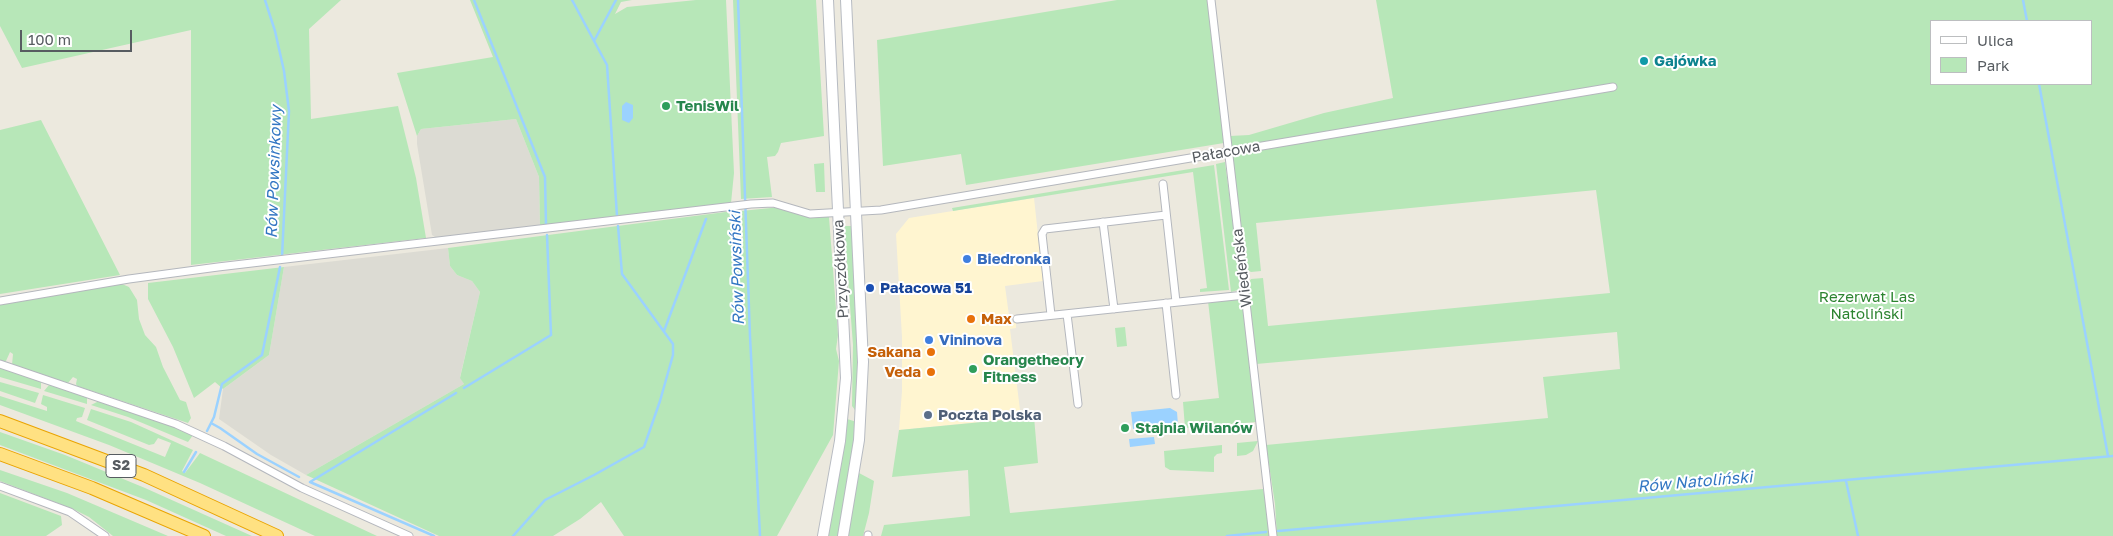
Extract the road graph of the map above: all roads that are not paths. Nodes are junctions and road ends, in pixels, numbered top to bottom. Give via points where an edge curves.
1 (828, 0) edge
2 (846, 0) edge
3 (1211, 0) edge
4 (1613, 87) dead end
5 (1227, 152) junction
6 (1163, 184) dead end
7 (857, 213) junction
8 (839, 214) junction
9 (1166, 215) junction
10 (1103, 222) junction
11 (1245, 294) junction
12 (0, 301) edge
13 (1176, 302) junction
14 (1166, 303) junction
15 (1114, 309) junction
16 (1067, 314) junction
17 (1051, 315) junction
18 (1017, 319) dead end
19 (0, 364) edge
20 (1176, 395) dead end
21 (845, 398) junction
22 (1078, 404) dead end
23 (861, 416) junction
24 (0, 421) edge
25 (0, 454) edge
26 (0, 486) edge
27 (105, 536) edge
28 (204, 536) edge
29 (277, 536) edge
30 (410, 536) edge
31 (822, 536) edge
32 (842, 536) edge
33 (1273, 536) edge

1 - 8 main road, Przyczółkowa
2 - 7 main road, Przyczółkowa
3 - 5 street, Wiedeńska
4 - 5 street, Pałacowa
5 - 7 street, Pałacowa
5 - 11 street, Wiedeńska
6 - 9 street
7 - 8 street, Pałacowa
7 - 23 main road, Przyczółkowa via 863,352
8 - 12 street, Pałacowa via 802,213 773,203 751,204 218,267
8 - 21 main road, Przyczółkowa
9 - 10 street
9 - 13 street
10 - 15 street
10 - 17 street via 1047,228 1042,232
11 - 13 street
11 - 33 street, Wiedeńska
13 - 14 street
14 - 15 street
14 - 20 street
15 - 16 street
16 - 17 street
16 - 22 street
17 - 18 street
19 - 30 street via 176,424 302,488
21 - 23 main road via 848,411
21 - 31 main road, Przyczółkowa
23 - 32 main road, Przyczółkowa
24 - 29 highway, S2 via 144,475
25 - 28 highway, S2 via 92,488
26 - 27 street via 70,512

